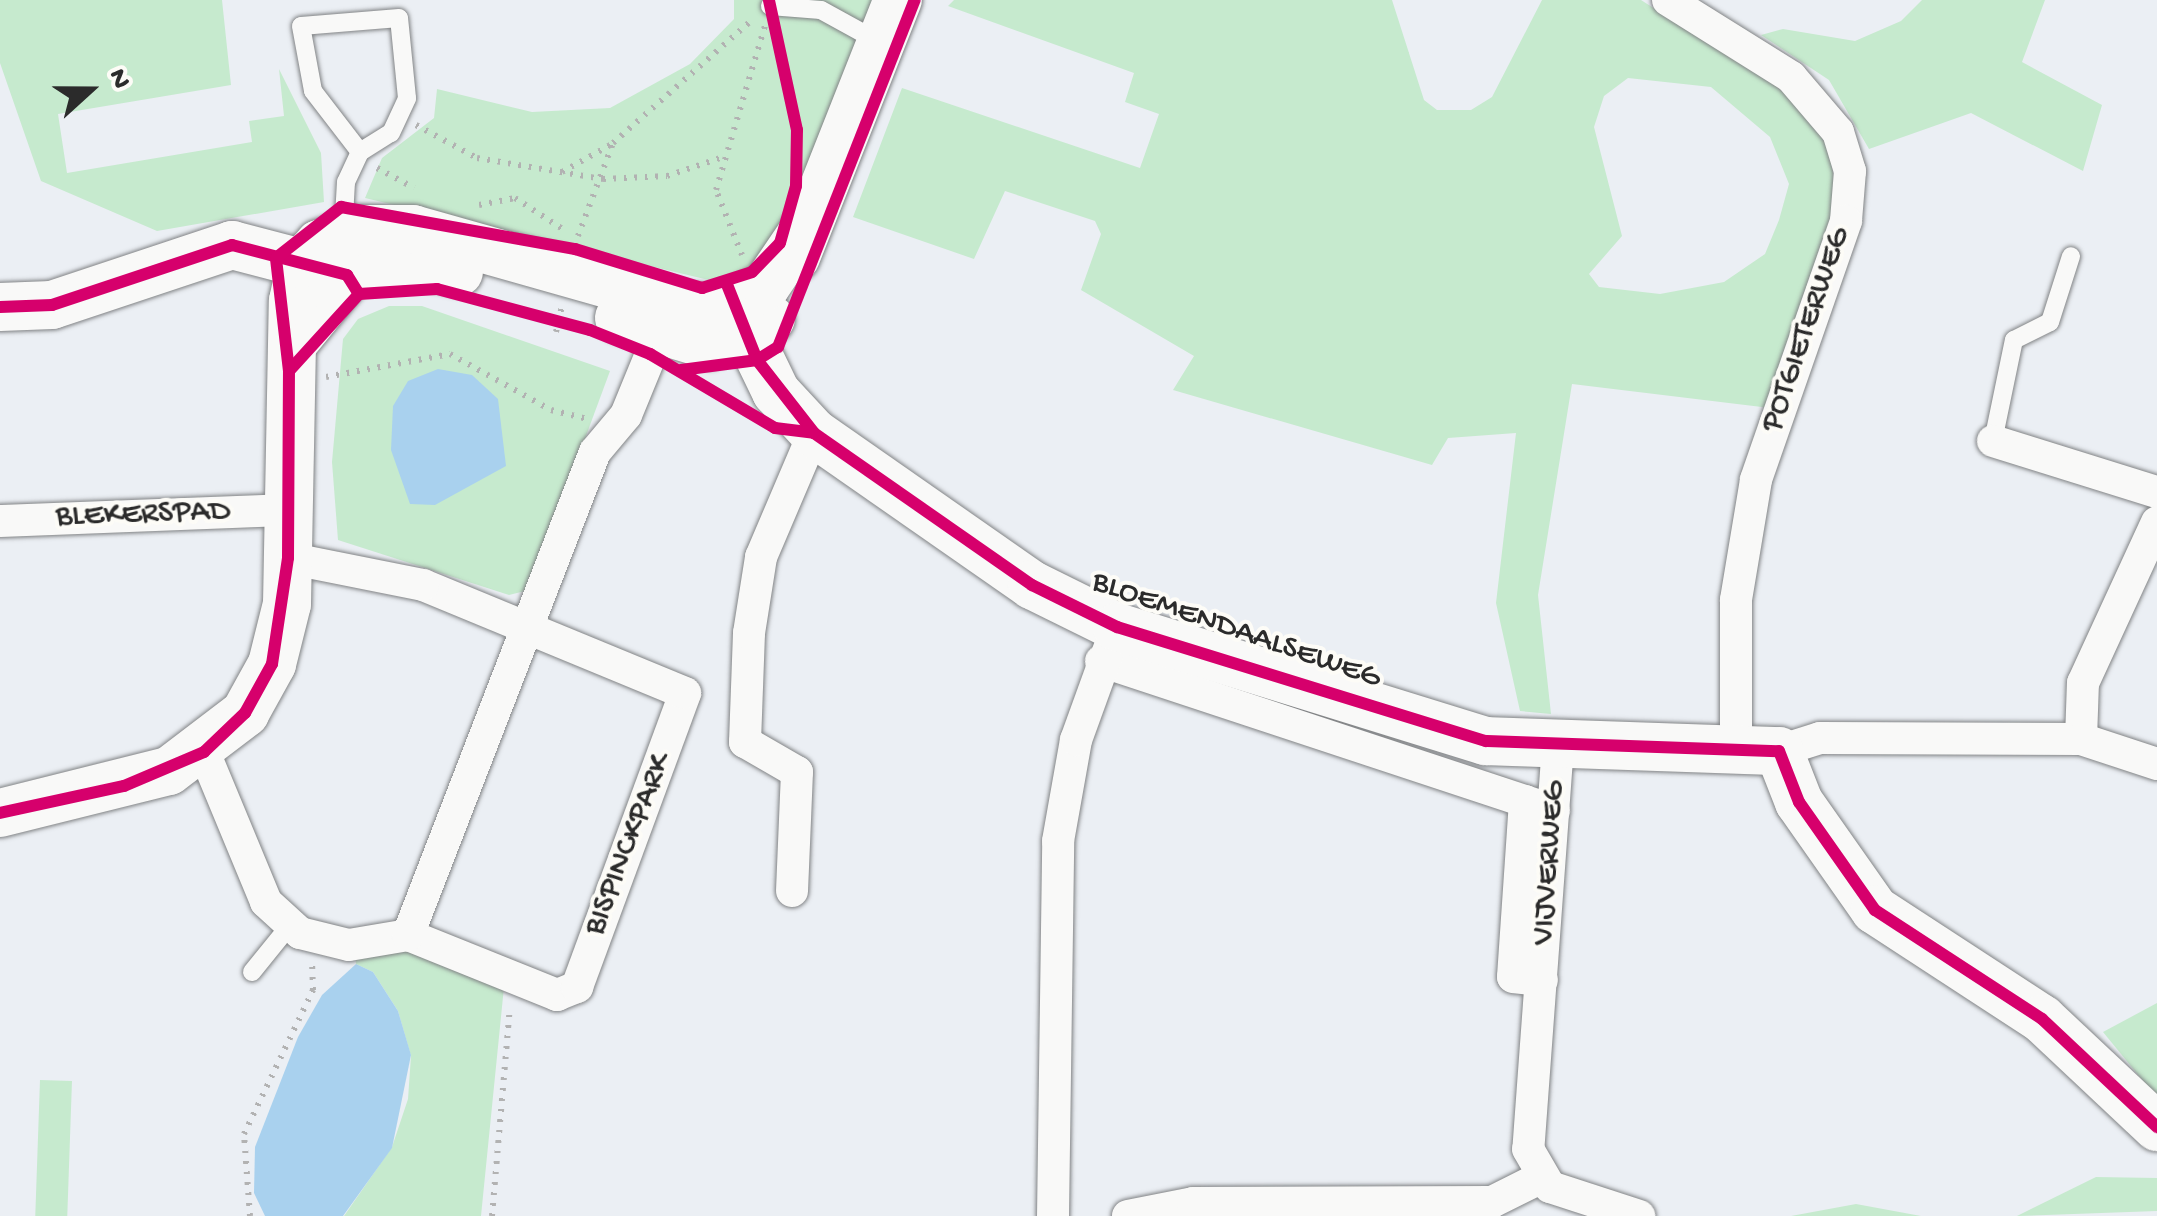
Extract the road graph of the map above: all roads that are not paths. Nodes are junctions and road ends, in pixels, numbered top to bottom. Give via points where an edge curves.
1 (1668, 0) edge
2 (770, 6) road end
3 (889, 21) edge
4 (360, 152) junction
5 (345, 254) junction
6 (2071, 256) dead end
7 (301, 264) junction
8 (748, 294) junction
9 (0, 306) edge
10 (660, 332) junction
11 (308, 359) junction
12 (814, 432) junction
13 (1994, 441) joint
14 (2157, 492) edge
15 (287, 510) junction
16 (0, 521) edge
17 (2157, 522) edge
18 (288, 558) junction
19 (526, 630) junction
20 (1109, 644) junction
21 (2081, 739) junction
22 (1558, 745) junction
23 (1757, 747) junction
24 (204, 752) junction
25 (2157, 764) edge
26 (1539, 806) junction
27 (0, 812) edge
28 (792, 891) dead end
29 (297, 930) junction
30 (408, 936) junction
31 (252, 972) dead end
32 (2157, 1127) edge
33 (1540, 1178) junction
34 (1392, 1210) edge
35 (1053, 1216) edge
36 (1128, 1216) edge
37 (1640, 1216) edge

1 - 23 street, POTGIETERWEG via 1791,77 1838,132 1850,171 1846,221 1756,480 1736,600
2 - 3 lane
3 - 8 street via 774,315
4 - 4 lane via 402,118 399,18 301,26 313,91
4 - 5 lane via 346,182
5 - 7 street
5 - 8 street via 412,230 689,307
5 - 10 street via 405,261 559,319
5 - 11 street
6 - 13 lane via 2050,322 2014,340
7 - 9 street via 232,245 52,306
7 - 11 street
8 - 10 street via 710,345
8 - 12 street, BLOEMENDAALSEWEG via 776,392
10 - 19 street via 626,415 595,452
11 - 15 street
12 - 20 street, BLOEMENDAALSEWEG
12 - 28 street via 761,557 749,633 745,742 797,772
13 - 14 street
15 - 16 street, BLEKERSPAD
15 - 18 street
17 - 21 street via 2083,682
18 - 19 street, BISPINCKPARK via 371,568
18 - 24 street via 272,664 245,713
19 - 30 street
19 - 30 street, BISPINCKPARK via 685,693 578,987 557,995
20 - 22 street, BLOEMENDAALSEWEG via 1486,741
20 - 26 street, BLOEMENDAALSEWEG
20 - 35 street via 1058,841
21 - 23 street, BLOEMENDAALSEWEG via 1820,738
21 - 25 street, BLOEMENDAALSEWEG
22 - 23 street, BLOEMENDAALSEWEG
22 - 26 street, VIJVERWEG
23 - 32 street via 1875,910 2042,1020
24 - 27 street via 124,786
24 - 29 street via 266,902
26 - 33 street, VIJVERWEG via 1513,977 1542,980 1528,1136
29 - 30 street via 348,945
29 - 31 lane
33 - 34 street via 1492,1202
33 - 37 street
34 - 36 street via 1193,1204

